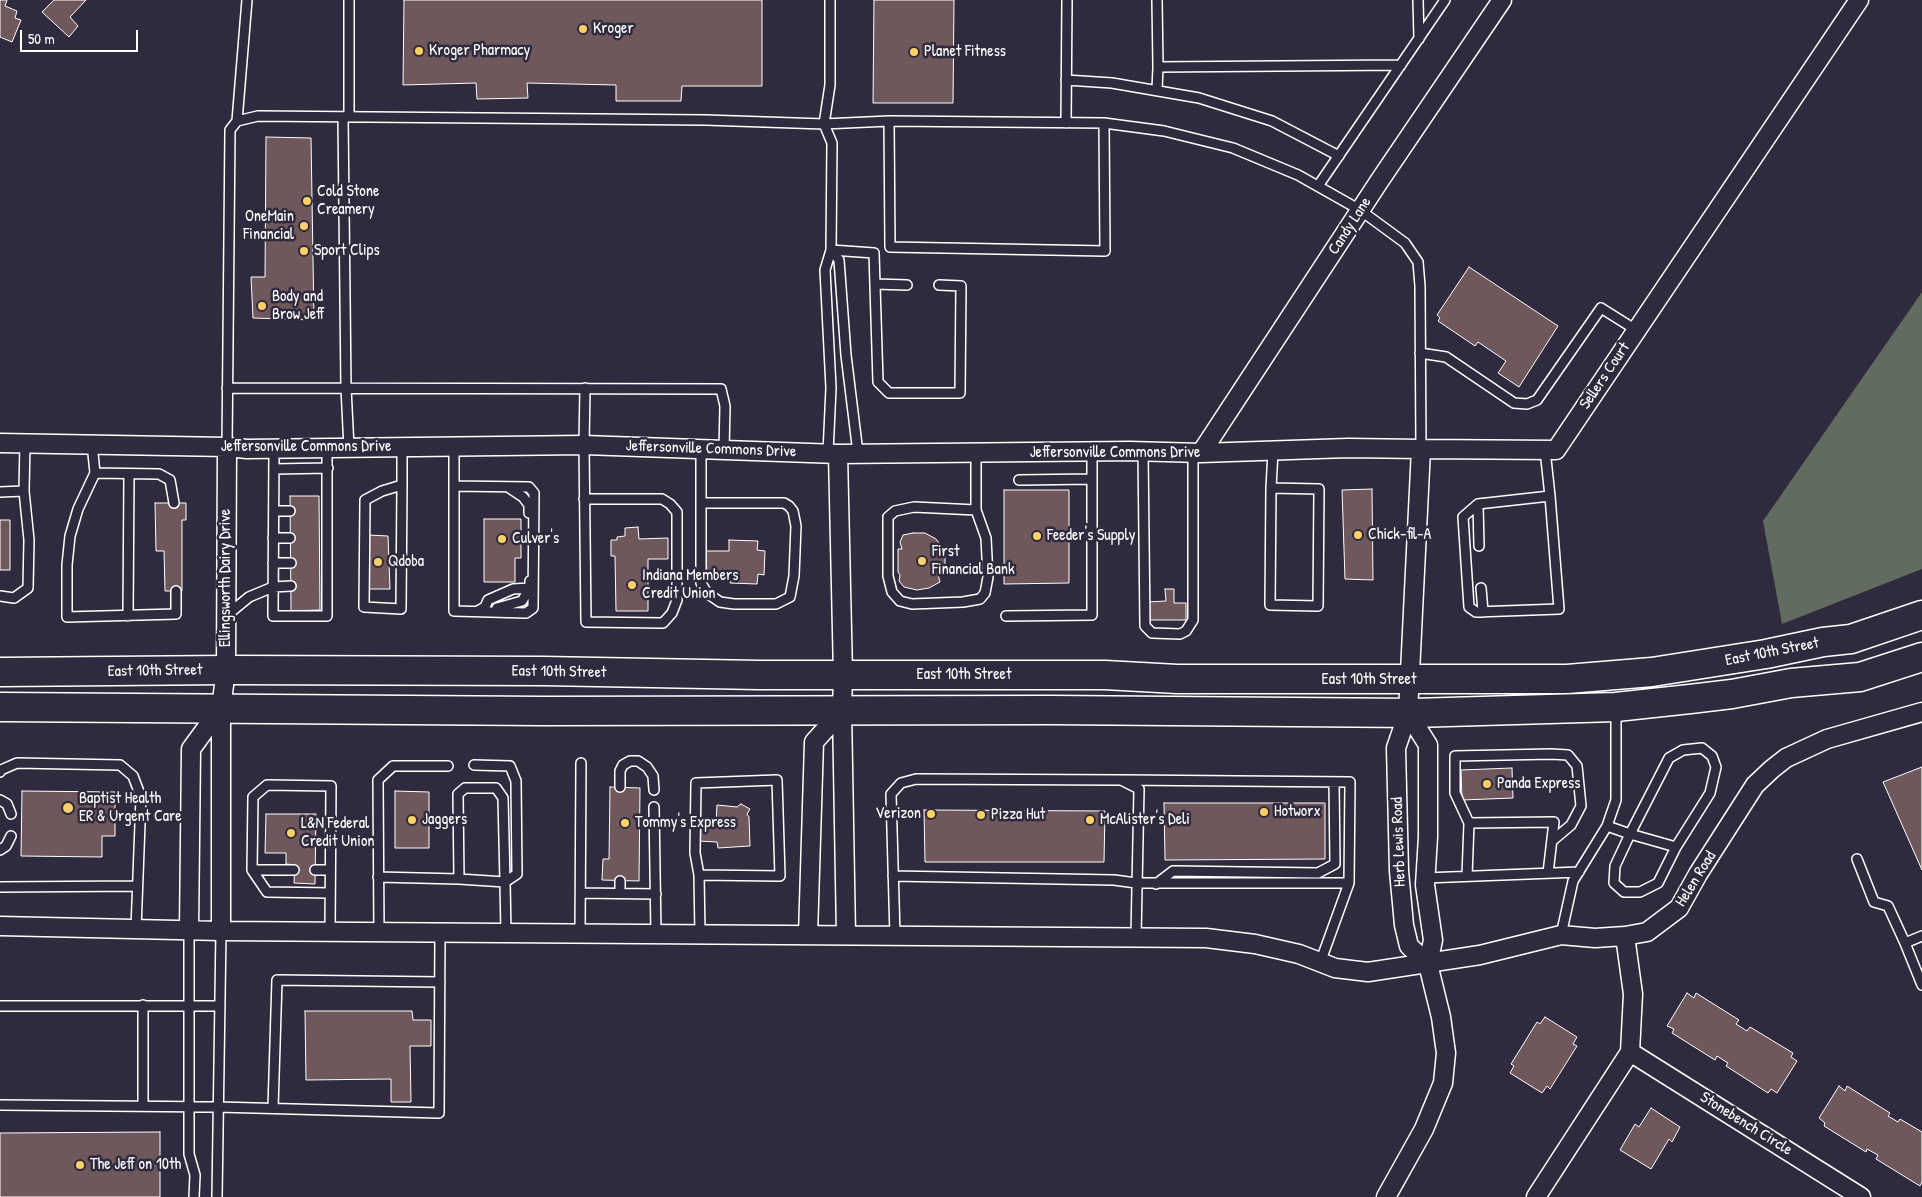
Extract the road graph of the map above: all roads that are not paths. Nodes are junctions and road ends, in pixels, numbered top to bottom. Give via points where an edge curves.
1 (247, 0) edge
2 (349, 0) edge
3 (830, 0) edge
4 (1067, 0) edge
5 (1157, 0) edge
6 (1418, 0) edge
7 (1445, 0) edge
8 (1502, 0) edge
9 (1859, 0) edge
10 (1419, 39) junction
11 (1401, 65) junction
12 (1158, 66) junction
13 (1066, 80) junction
14 (1157, 90) junction
15 (346, 117) junction
16 (237, 120) junction
17 (889, 121) junction
18 (1066, 123) junction
19 (1104, 123) junction
20 (824, 124) junction
21 (1339, 156) junction
22 (1318, 186) junction
23 (1360, 210) junction
24 (890, 247) junction
25 (831, 250) junction
26 (874, 253) junction
27 (875, 284) junction
28 (907, 284) dead end
29 (939, 286) dead end
30 (1636, 330) junction
31 (1420, 353) junction
32 (227, 388) junction
33 (346, 388) junction
34 (585, 388) junction
35 (0, 443) edge
36 (25, 443) junction
37 (92, 444) junction
38 (584, 445) junction
39 (227, 447) junction
40 (454, 447) junction
41 (328, 448) junction
42 (349, 448) junction
43 (402, 448) junction
44 (274, 449) junction
45 (701, 449) junction
46 (1421, 449) junction
47 (724, 450) junction
48 (1545, 450) junction
49 (1143, 451) junction
50 (1273, 451) junction
51 (976, 452) junction
52 (1092, 452) junction
53 (833, 453) junction
54 (858, 453) junction
55 (1197, 453) junction
56 (328, 468) junction
57 (274, 469) junction
58 (95, 473) junction
59 (129, 474) junction
60 (1092, 479) junction
61 (1019, 480) dead end
62 (402, 486) junction
63 (454, 486) junction
64 (508, 487) junction
65 (1271, 488) junction
66 (24, 491) junction
67 (0, 492) edge
68 (1550, 496) junction
69 (584, 499) junction
70 (701, 502) junction
71 (174, 503) dead end
72 (1478, 504) junction
73 (976, 510) junction
74 (274, 511) junction
75 (290, 511) dead end
76 (273, 538) junction
77 (290, 538) dead end
78 (1479, 546) dead end
79 (273, 563) junction
80 (291, 563) dead end
81 (291, 586) dead end
82 (273, 587) junction
83 (530, 588) junction
84 (1481, 588) dead end
85 (176, 591) dead end
86 (0, 596) edge
87 (481, 609) junction
88 (1487, 612) junction
89 (1922, 615) edge
90 (128, 616) junction
91 (1006, 616) dead end
92 (226, 617) junction
93 (1922, 657) edge
94 (226, 670) junction
95 (0, 672) edge
96 (844, 675) junction
97 (1409, 680) junction
98 (0, 707) edge
99 (1616, 707) junction
100 (221, 708) junction
101 (842, 711) junction
102 (1922, 712) edge
103 (1408, 713) junction
104 (581, 763) dead end
105 (448, 766) dead end
106 (474, 766) dead end
107 (0, 772) edge
108 (1121, 780) junction
109 (1334, 782) junction
110 (620, 787) dead end
111 (654, 790) dead end
112 (0, 800) edge
113 (654, 807) dead end
114 (11, 814) dead end
115 (1468, 824) junction
116 (1607, 826) junction
117 (1630, 834) junction
118 (11, 836) dead end
119 (1552, 842) junction
120 (1676, 847) junction
121 (0, 850) edge
122 (1856, 859) dead end
123 (252, 870) junction
124 (294, 870) dead end
125 (315, 870) dead end
126 (330, 870) junction
127 (1579, 872) junction
128 (1548, 873) junction
129 (699, 876) junction
130 (893, 876) junction
131 (1467, 876) junction
132 (378, 878) junction
133 (1425, 878) junction
134 (459, 879) junction
135 (620, 881) dead end
136 (505, 882) junction
137 (1136, 883) junction
138 (1156, 884) junction
139 (1349, 884) junction
140 (138, 886) junction
141 (0, 887) edge
142 (330, 893) junction
143 (581, 893) junction
144 (620, 893) junction
145 (656, 894) junction
146 (0, 926) edge
147 (136, 929) junction
148 (189, 930) junction
149 (221, 931) junction
150 (330, 932) junction
151 (379, 932) junction
152 (440, 932) junction
153 (506, 933) junction
154 (580, 933) junction
155 (656, 934) junction
156 (700, 934) junction
157 (808, 935) junction
158 (846, 935) junction
159 (1562, 935) junction
160 (895, 936) junction
161 (1625, 936) junction
162 (1922, 936) edge
163 (1136, 938) junction
164 (1905, 943) junction
165 (1320, 963) junction
166 (1428, 964) junction
167 (440, 982) junction
168 (1922, 986) edge
169 (143, 1005) junction
170 (0, 1006) edge
171 (189, 1006) junction
172 (220, 1006) junction
173 (1630, 1052) junction
174 (0, 1105) edge
175 (143, 1106) junction
176 (189, 1106) junction
177 (218, 1107) junction
178 (273, 1108) junction
179 (1836, 1189) edge
180 (194, 1197) edge
181 (217, 1197) edge
182 (1386, 1197) edge
183 (1536, 1197) edge
184 (1861, 1197) edge

1 - 16 lane
2 - 15 lane
3 - 20 lane via 830,85
4 - 13 lane
5 - 12 lane
6 - 10 lane
7 - 10 lane
8 - 23 street, Candy Lane
9 - 30 street, Sellers Court
10 - 11 lane
11 - 12 lane
11 - 21 lane
12 - 14 lane
13 - 14 lane
13 - 18 lane
14 - 21 lane via 1199,98 1272,121
15 - 16 lane via 258,116
15 - 20 lane
15 - 33 lane
16 - 32 lane via 230,130
17 - 18 lane
17 - 20 lane
17 - 24 lane
18 - 19 lane
19 - 22 lane via 1164,131 1233,148
19 - 24 lane via 1105,251
20 - 25 lane via 832,143
21 - 22 lane
22 - 23 lane
23 - 31 lane via 1405,243 1418,262
23 - 55 street, Candy Lane
24 - 26 lane
25 - 26 lane
25 - 53 lane via 825,270
25 - 54 lane via 838,260
26 - 27 lane
27 - 28 lane
27 - 29 lane via 878,382 890,393 960,393 961,286
30 - 31 lane via 1600,308 1537,400 1526,404 1514,403 1446,357
30 - 48 street, Sellers Court via 1556,450
31 - 46 lane
32 - 33 lane
32 - 39 lane
33 - 34 lane
33 - 42 lane
34 - 38 lane
34 - 47 lane via 721,389 726,406
35 - 36 street, Jeffersonville Commons Drive
36 - 37 street, Jeffersonville Commons Drive
36 - 66 lane
37 - 39 street, Jeffersonville Commons Drive
37 - 58 lane
38 - 40 street, Jeffersonville Commons Drive
38 - 45 street, Jeffersonville Commons Drive
38 - 69 lane
39 - 44 street, Jeffersonville Commons Drive
39 - 92 street, Ellingsworth Dairy Drive
40 - 43 street, Jeffersonville Commons Drive
40 - 63 lane
41 - 42 street, Jeffersonville Commons Drive
41 - 44 street, Jeffersonville Commons Drive
41 - 56 lane
42 - 43 street, Jeffersonville Commons Drive
43 - 62 lane
44 - 57 lane
45 - 47 street, Jeffersonville Commons Drive
45 - 70 lane
46 - 48 street
46 - 50 street, Jeffersonville Commons Drive
46 - 97 street
47 - 53 street, Jeffersonville Commons Drive
48 - 68 lane
49 - 52 street, Jeffersonville Commons Drive
49 - 55 street, Jeffersonville Commons Drive
49 - 55 lane via 1145,626 1152,633 1180,634 1193,620
50 - 55 street, Jeffersonville Commons Drive
50 - 65 lane
51 - 52 street, Jeffersonville Commons Drive
51 - 54 street, Jeffersonville Commons Drive
51 - 73 lane
52 - 60 lane
53 - 54 street, Jeffersonville Commons Drive
53 - 96 street
56 - 57 lane
56 - 82 lane via 323,538 327,616 273,616
57 - 74 lane
58 - 59 lane
58 - 90 lane via 70,536 67,616
59 - 71 lane via 159,474 170,480
59 - 90 lane
60 - 61 lane
60 - 91 lane via 1092,616
62 - 62 lane via 401,610 364,608 365,500
63 - 64 lane
63 - 87 lane via 454,611
64 - 83 lane via 529,505
64 - 87 lane via 529,487 534,493 533,608 526,613
65 - 65 lane via 1270,605 1318,606 1319,489
66 - 67 lane
66 - 86 lane via 29,540 28,588 14,598
68 - 72 lane
68 - 88 lane via 1559,609
69 - 69 lane via 586,622 663,623 672,614 677,600 677,512 662,499
70 - 70 lane via 784,503 789,506 796,526 790,597 776,604 734,604 720,602 707,594 701,583
72 - 78 lane
72 - 88 lane via 1463,517 1469,607 1476,612
73 - 73 lane via 914,506 895,511 888,518 888,576 892,592 900,601 912,604 980,599 985,593 988,577 986,538
74 - 75 lane
74 - 76 lane
76 - 77 lane
76 - 79 lane
79 - 80 lane
79 - 82 lane
81 - 82 lane
82 - 92 lane via 249,598
83 - 87 lane via 513,589 488,600
83 - 87 lane via 522,602 500,609
84 - 88 lane
85 - 90 lane via 176,614
89 - 97 main road, East 10th Street via 1851,638 1652,672 1567,679
92 - 94 street, Ellingsworth Dairy Drive
93 - 99 main road, East 10th Street via 1860,678 1791,683 1732,694
94 - 95 main road, East 10th Street
94 - 96 main road, East 10th Street
94 - 100 street, Ellingsworth Dairy Drive
96 - 97 main road, East 10th Street
96 - 101 street
97 - 103 street, Herb Lewis Road
98 - 100 main road, East 10th Street
99 - 103 main road, East 10th Street
99 - 116 lane via 1616,800
100 - 101 main road, East 10th Street
100 - 148 street, Ellingsworth Dairy Drive via 191,749
100 - 149 street, Ellingsworth Dairy Drive
101 - 103 main road, East 10th Street
101 - 157 street via 814,742
101 - 158 street
102 - 161 street, Helen Road via 1827,739 1786,758 1755,785 1679,908 1647,932
103 - 133 street, Herb Lewis Road via 1428,745
103 - 166 street, Herb Lewis Road via 1396,748 1399,870 1409,946
104 - 143 lane
105 - 132 lane via 393,766 378,780
106 - 136 lane via 510,766 516,781 517,874
107 - 140 lane via 17,764 120,766 133,776 140,797
108 - 109 lane
108 - 130 lane via 916,779 901,783 891,794
108 - 137 lane via 1139,789
109 - 138 lane via 1335,864 1318,872 1173,871
109 - 139 lane via 1350,782
110 - 111 lane via 620,771 624,765 638,761 653,776
112 - 114 lane via 7,804
113 - 145 lane
115 - 119 lane via 1554,822
115 - 119 lane via 1455,793 1455,756 1568,755 1577,766 1581,806 1571,825
115 - 131 lane
116 - 117 lane
116 - 127 lane
117 - 120 lane
117 - 120 lane via 1615,866 1614,883 1624,892 1640,892 1658,883
117 - 120 lane via 1669,758 1683,750 1702,748 1712,756 1716,767 1710,792
118 - 121 lane
119 - 128 lane
122 - 164 lane via 1874,902 1888,906
123 - 124 lane
123 - 126 lane via 253,797 267,785 331,786
123 - 142 lane via 266,892
125 - 126 lane
126 - 142 lane
127 - 128 lane
127 - 159 lane via 1573,881
128 - 131 lane
129 - 129 lane via 780,876 776,780 696,783 695,853
129 - 156 lane
130 - 137 lane
130 - 160 lane
131 - 133 lane
132 - 134 lane
132 - 151 lane
133 - 166 street, Herb Lewis Road via 1434,940
134 - 136 lane
134 - 136 lane via 458,794 465,788 496,788 503,798
135 - 144 lane
136 - 153 lane
137 - 138 lane
137 - 163 lane
138 - 139 lane
139 - 165 lane
140 - 141 lane
140 - 147 lane
142 - 150 lane
143 - 144 lane
143 - 154 lane
144 - 145 lane
145 - 155 lane
146 - 147 street, Helen Road
147 - 148 street, Helen Road
148 - 149 street, Helen Road
148 - 171 lane
149 - 150 street, Helen Road
149 - 172 lane
150 - 151 street, Helen Road
151 - 152 street, Helen Road
152 - 153 street, Helen Road
152 - 167 lane
153 - 154 street, Helen Road
154 - 155 street, Helen Road
155 - 156 street, Helen Road
156 - 157 street, Helen Road
157 - 158 street, Helen Road
158 - 160 street, Helen Road
159 - 161 street, Helen Road
159 - 166 street, Helen Road
160 - 163 street, Helen Road
161 - 173 street via 1634,994
162 - 164 lane
163 - 165 street, Helen Road via 1206,938 1256,944 1299,954
164 - 168 lane
165 - 166 street, Helen Road via 1368,972
166 - 182 street, Herb Lewis Road via 1446,1053 1443,1083 1424,1128
167 - 178 lane via 277,980
167 - 178 lane via 439,1113
169 - 170 lane
169 - 171 lane
169 - 175 lane
171 - 172 lane
171 - 176 lane
172 - 177 lane
173 - 179 street, Stonebench Circle
173 - 183 street
174 - 175 lane
175 - 176 lane
176 - 177 lane
176 - 180 lane
177 - 178 lane
177 - 181 lane
179 - 184 street, Stonebench Circle

